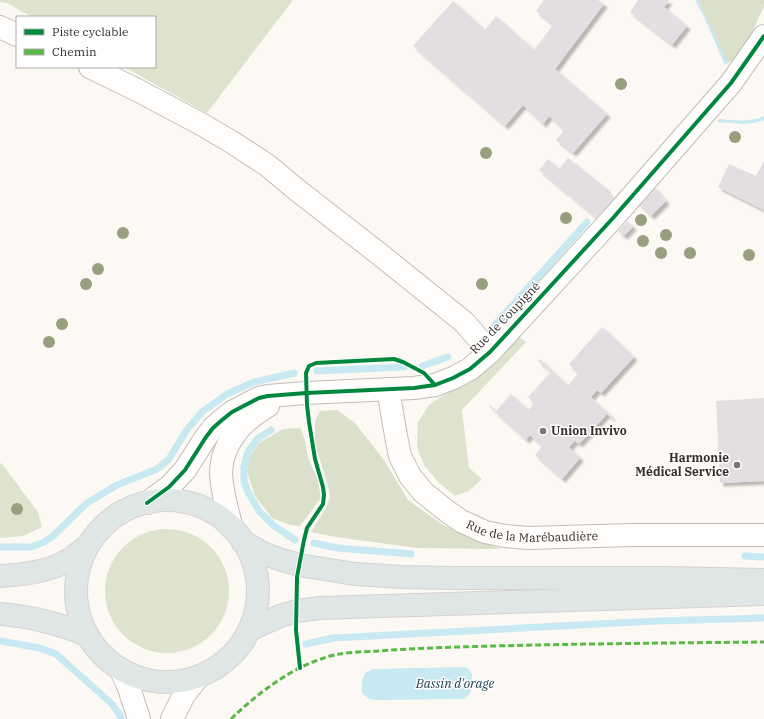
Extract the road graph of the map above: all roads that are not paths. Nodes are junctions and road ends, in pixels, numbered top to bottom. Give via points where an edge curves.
1 (0, 27) edge
2 (16, 34) edge
3 (764, 36) edge
4 (92, 68) edge
5 (490, 352) junction
6 (388, 389) junction
7 (306, 393) junction
8 (147, 503) junction
9 (237, 535) junction
10 (764, 535) edge
11 (87, 546) junction
12 (0, 576) edge
13 (764, 580) edge
14 (764, 594) edge
15 (0, 614) edge
16 (249, 630) junction
17 (87, 635) junction
18 (120, 670) junction
19 (198, 677) junction
20 (139, 719) edge
21 (172, 719) edge

1 - 2 street
3 - 5 street, Rue de Coupigné via 732,84
4 - 5 street via 201,124 267,165 464,322
5 - 6 street, Rue de Coupigné via 470,369 435,385
6 - 7 street, Rue de Coupigné
6 - 10 street, Rue de la Marébaudière via 400,456 410,476 423,492 448,512 485,532 528,538
7 - 8 street, Rue de Coupigné via 259,398 232,412 213,428 185,470 169,487
7 - 9 street, Rue de Coupigné via 257,412 238,429 229,444 221,472 224,500
8 - 9 main road via 189,503 219,517
8 - 11 main road via 128,509 111,519
9 - 13 main road via 265,554 282,560 355,574 451,578
9 - 16 main road via 252,561 257,586 257,603
11 - 12 main road via 62,564 40,571
11 - 17 main road via 76,582 78,614
14 - 16 main road via 320,608 296,611
15 - 17 main road via 35,619
16 - 19 main road via 228,659
17 - 18 main road via 104,657
18 - 19 main road via 152,681 168,682
18 - 20 street
19 - 21 street via 184,695

